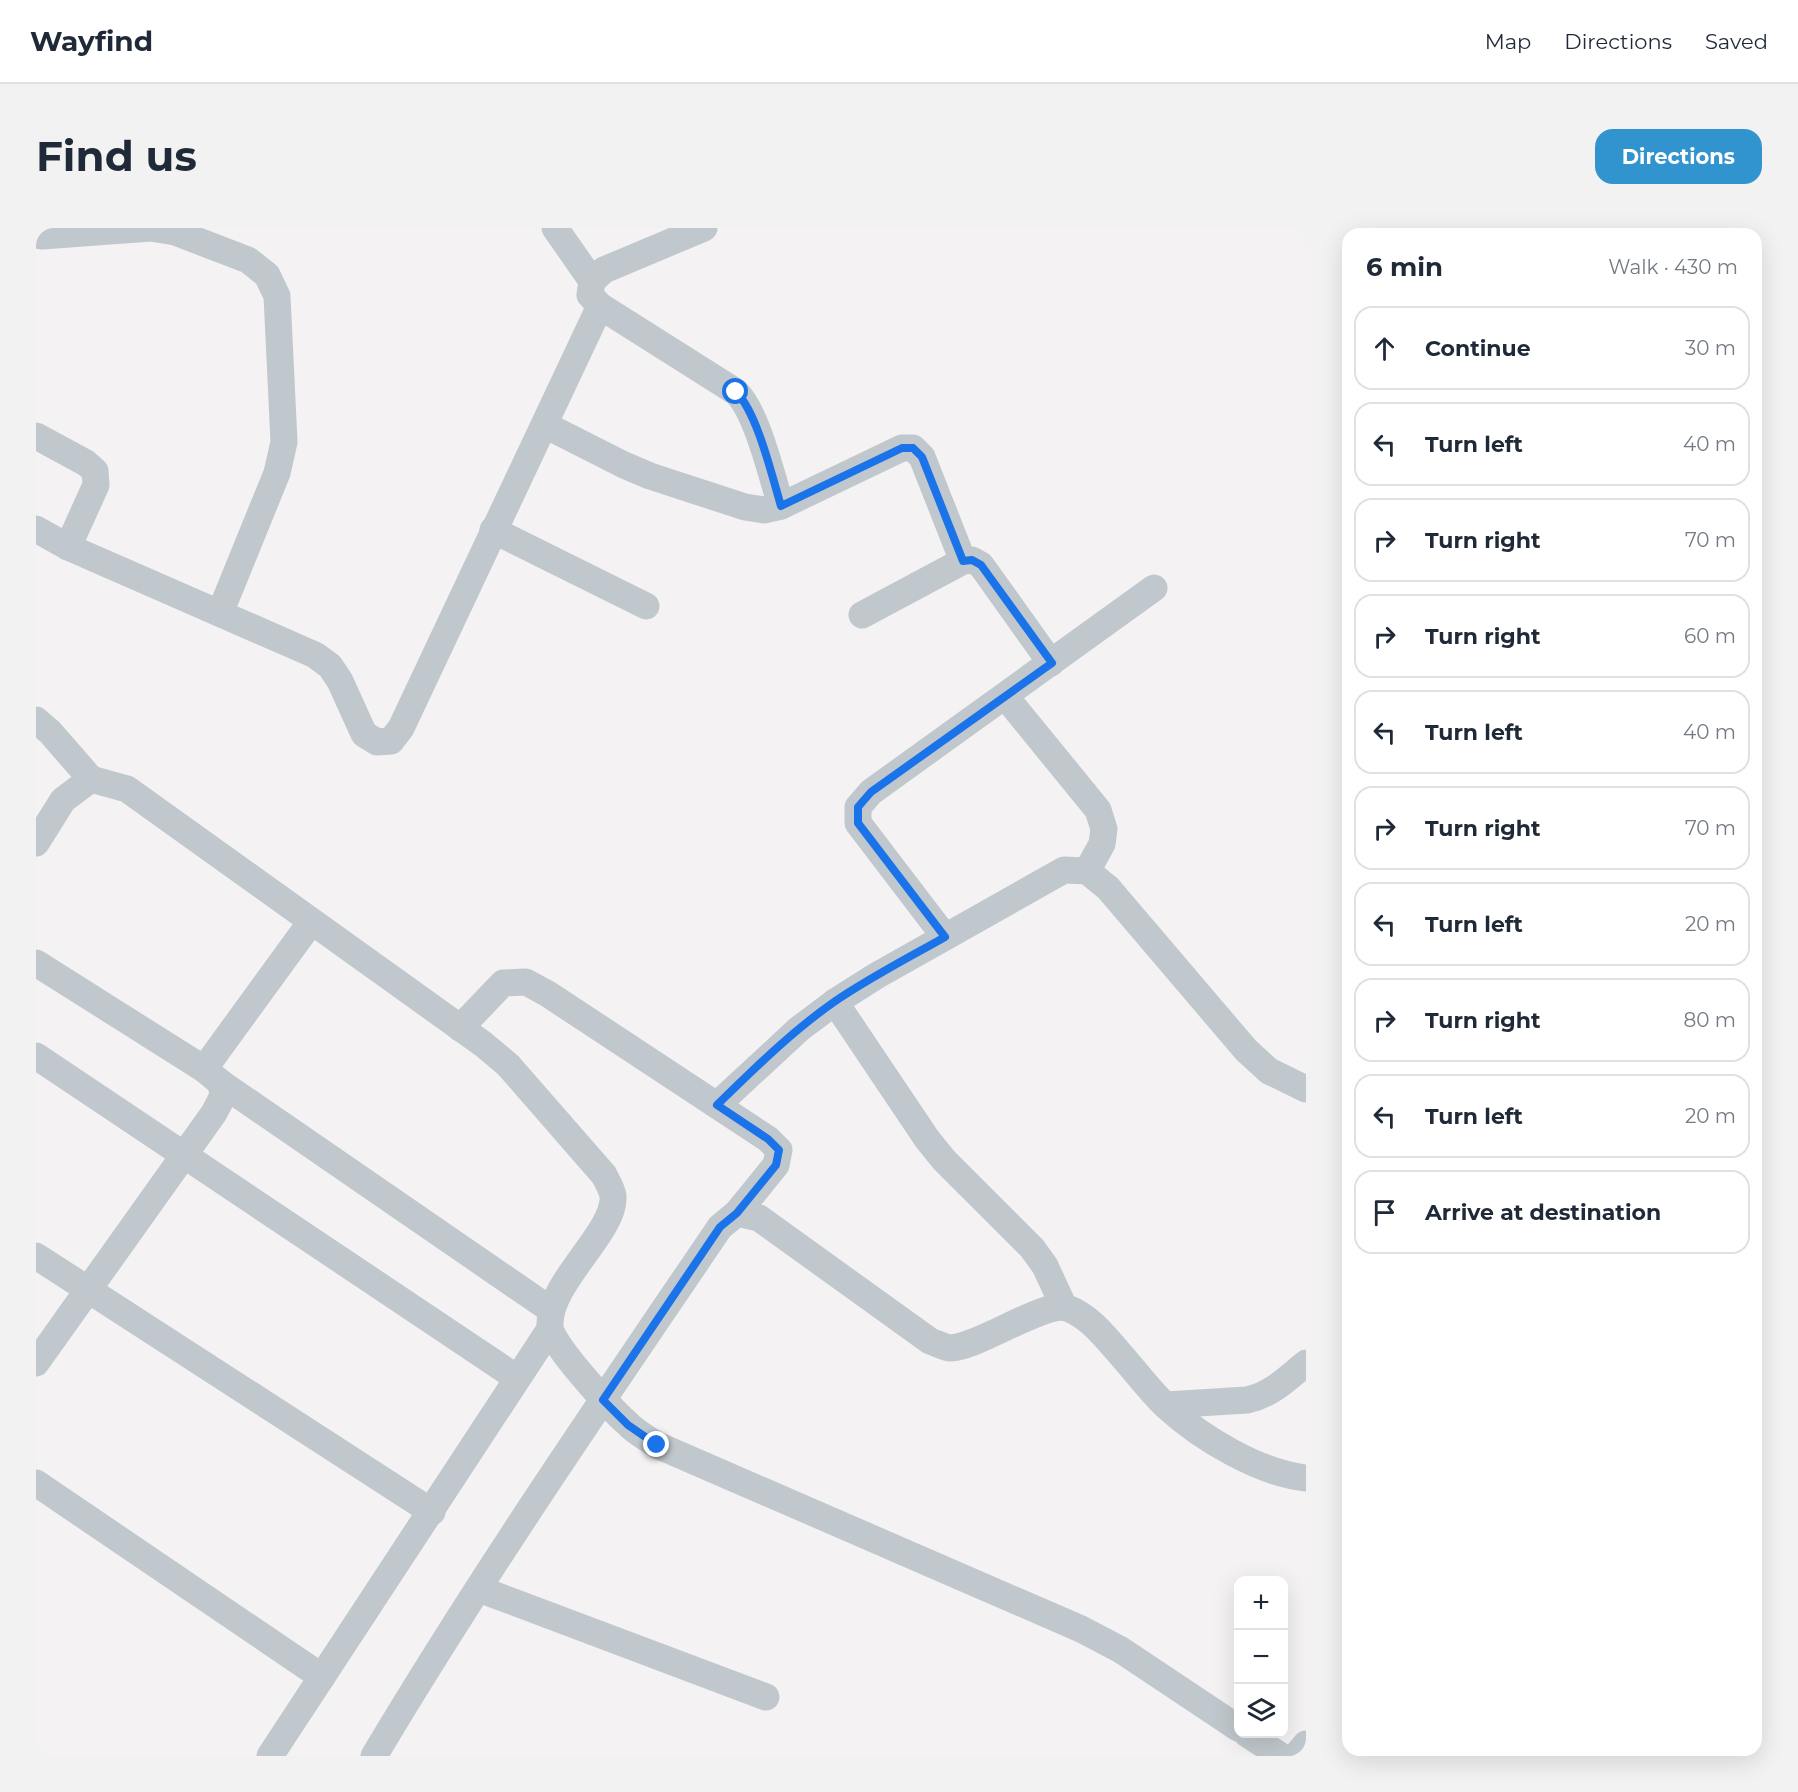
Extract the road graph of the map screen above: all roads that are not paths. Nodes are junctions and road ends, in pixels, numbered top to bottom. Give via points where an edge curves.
1 (555, 228) edge
2 (704, 228) edge
3 (38, 239) edge
4 (596, 293) junction
5 (544, 424) junction
6 (36, 436) edge
7 (781, 506) junction
8 (36, 529) edge
9 (493, 530) junction
10 (68, 547) junction
11 (963, 561) junction
12 (1154, 588) dead end
13 (646, 606) dead end
14 (220, 613) junction
15 (862, 615) dead end
16 (1052, 663) junction
17 (1005, 696) junction
18 (36, 720) edge
19 (92, 779) junction
20 (36, 843) edge
21 (1088, 871) junction
22 (311, 922) junction
23 (945, 937) junction
24 (36, 963) edge
25 (835, 1002) junction
26 (460, 1028) junction
27 (36, 1056) edge
28 (212, 1076) junction
29 (1306, 1089) edge
30 (717, 1105) junction
31 (185, 1154) junction
32 (737, 1213) junction
33 (36, 1256) edge
34 (88, 1288) junction
35 (1064, 1307) junction
36 (550, 1320) junction
37 (36, 1362) edge
38 (1306, 1363) edge
39 (517, 1378) junction
40 (603, 1400) junction
41 (1166, 1406) junction
42 (1306, 1478) edge
43 (36, 1483) edge
44 (432, 1512) junction
45 (479, 1589) junction
46 (322, 1677) junction
47 (766, 1697) dead end
48 (1234, 1725) edge
49 (1253, 1738) edge
50 (1306, 1744) edge
51 (270, 1756) edge
52 (374, 1756) edge
53 (1281, 1756) edge
54 (1296, 1756) edge

1 - 4 street
2 - 4 street via 604,270
3 - 14 street via 151,228 175,232 248,260 267,275 277,296 284,442 277,473
4 - 5 street
4 - 7 street via 744,400
5 - 7 street via 650,476 745,507 764,510
5 - 9 street
6 - 10 street via 95,471 96,485
7 - 11 street via 902,448 913,448 922,457
8 - 10 street
9 - 13 street
9 - 14 street via 401,728 390,741 377,742 364,734 340,681 315,654
10 - 14 street
11 - 15 street
11 - 16 street via 981,565
12 - 16 street
16 - 17 street
17 - 21 street via 1098,810 1104,829 1102,844
17 - 23 street via 871,792 858,807 858,823
18 - 19 street
19 - 20 street via 63,800
19 - 22 street via 127,789
21 - 23 street via 1064,870
21 - 29 street via 1108,888 1246,1050 1269,1071
22 - 26 street
22 - 28 street
23 - 25 street
24 - 28 street
25 - 30 street via 799,1029
25 - 35 street via 927,1139 1032,1248
26 - 30 street via 503,982 526,982
26 - 36 street via 508,1065 604,1174 613,1195 606,1221 563,1287
27 - 31 street
28 - 31 street via 223,1096
28 - 36 street
30 - 32 street via 779,1150 776,1165
31 - 34 street
31 - 39 street
32 - 35 street via 759,1218 930,1341 950,1348 972,1343 1038,1313
32 - 40 street via 720,1227
33 - 34 street
34 - 37 street
34 - 44 street
35 - 41 street via 1085,1316
36 - 39 street
36 - 40 street via 566,1354
38 - 41 street via 1259,1398
39 - 44 street
40 - 45 street
40 - 48 street via 628,1425 657,1445 1081,1629 1121,1650
41 - 42 street via 1200,1433 1263,1468
43 - 46 street
44 - 46 street
45 - 47 street
45 - 52 street
46 - 51 street
49 - 53 street
50 - 54 street

